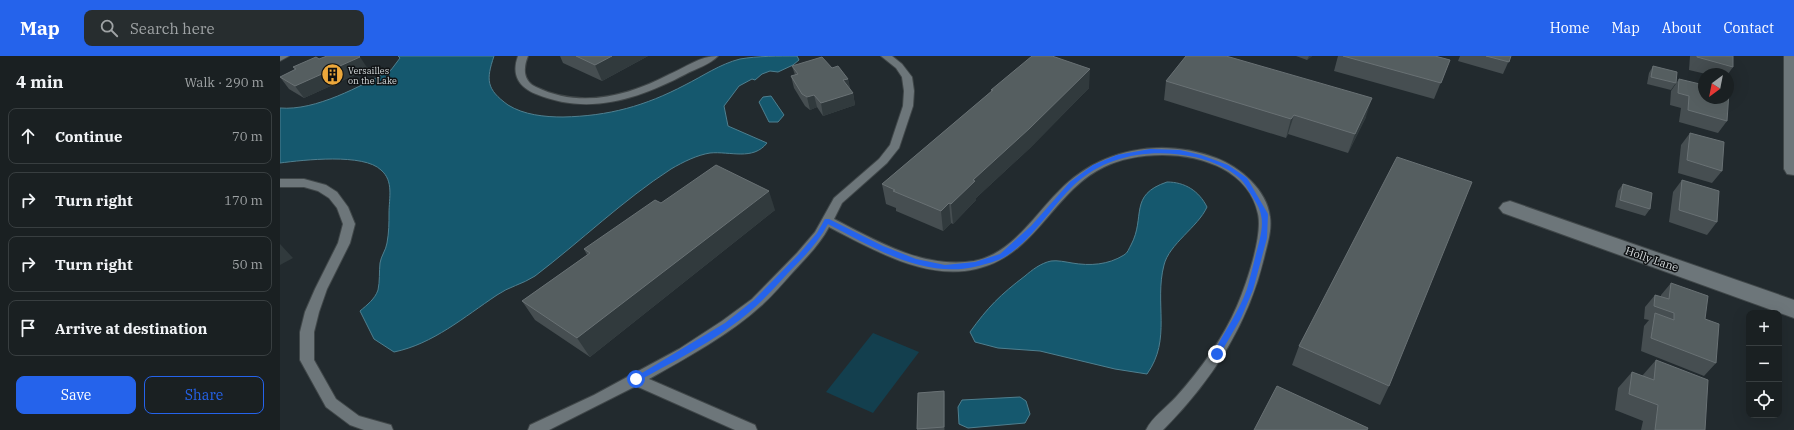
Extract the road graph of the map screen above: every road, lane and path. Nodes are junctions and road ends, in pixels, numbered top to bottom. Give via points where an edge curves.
1 (284, 56) edge
2 (523, 56) edge
3 (713, 56) edge
4 (886, 56) edge
5 (1792, 56) edge
6 (280, 58) edge
7 (1794, 170) edge
8 (280, 183) edge
9 (1510, 208) dead end
10 (827, 221) junction
11 (1794, 309) edge
12 (636, 379) junction
13 (386, 430) edge
14 (536, 430) edge
15 (750, 430) edge
16 (1153, 430) edge

1 - 6 lane
2 - 3 lane via 519,75 525,85 548,98 582,103 633,94 657,86
4 - 10 lane via 899,66 907,77 908,106 901,130 895,146 883,161 838,201
5 - 7 street
8 - 13 lane via 304,183 322,188 334,195 342,207 348,224 344,243 312,312 307,332 307,360 331,403 355,421
9 - 11 street, Holly Lane
10 - 12 lane via 819,235 757,302 728,325
10 - 16 lane via 880,248 914,261 945,268 976,264 1003,255 1033,228 1072,183 1095,166 1150,150 1201,156 1226,166 1245,179 1265,214 1263,238 1250,290 1217,354 1198,381
12 - 14 lane
12 - 15 lane

